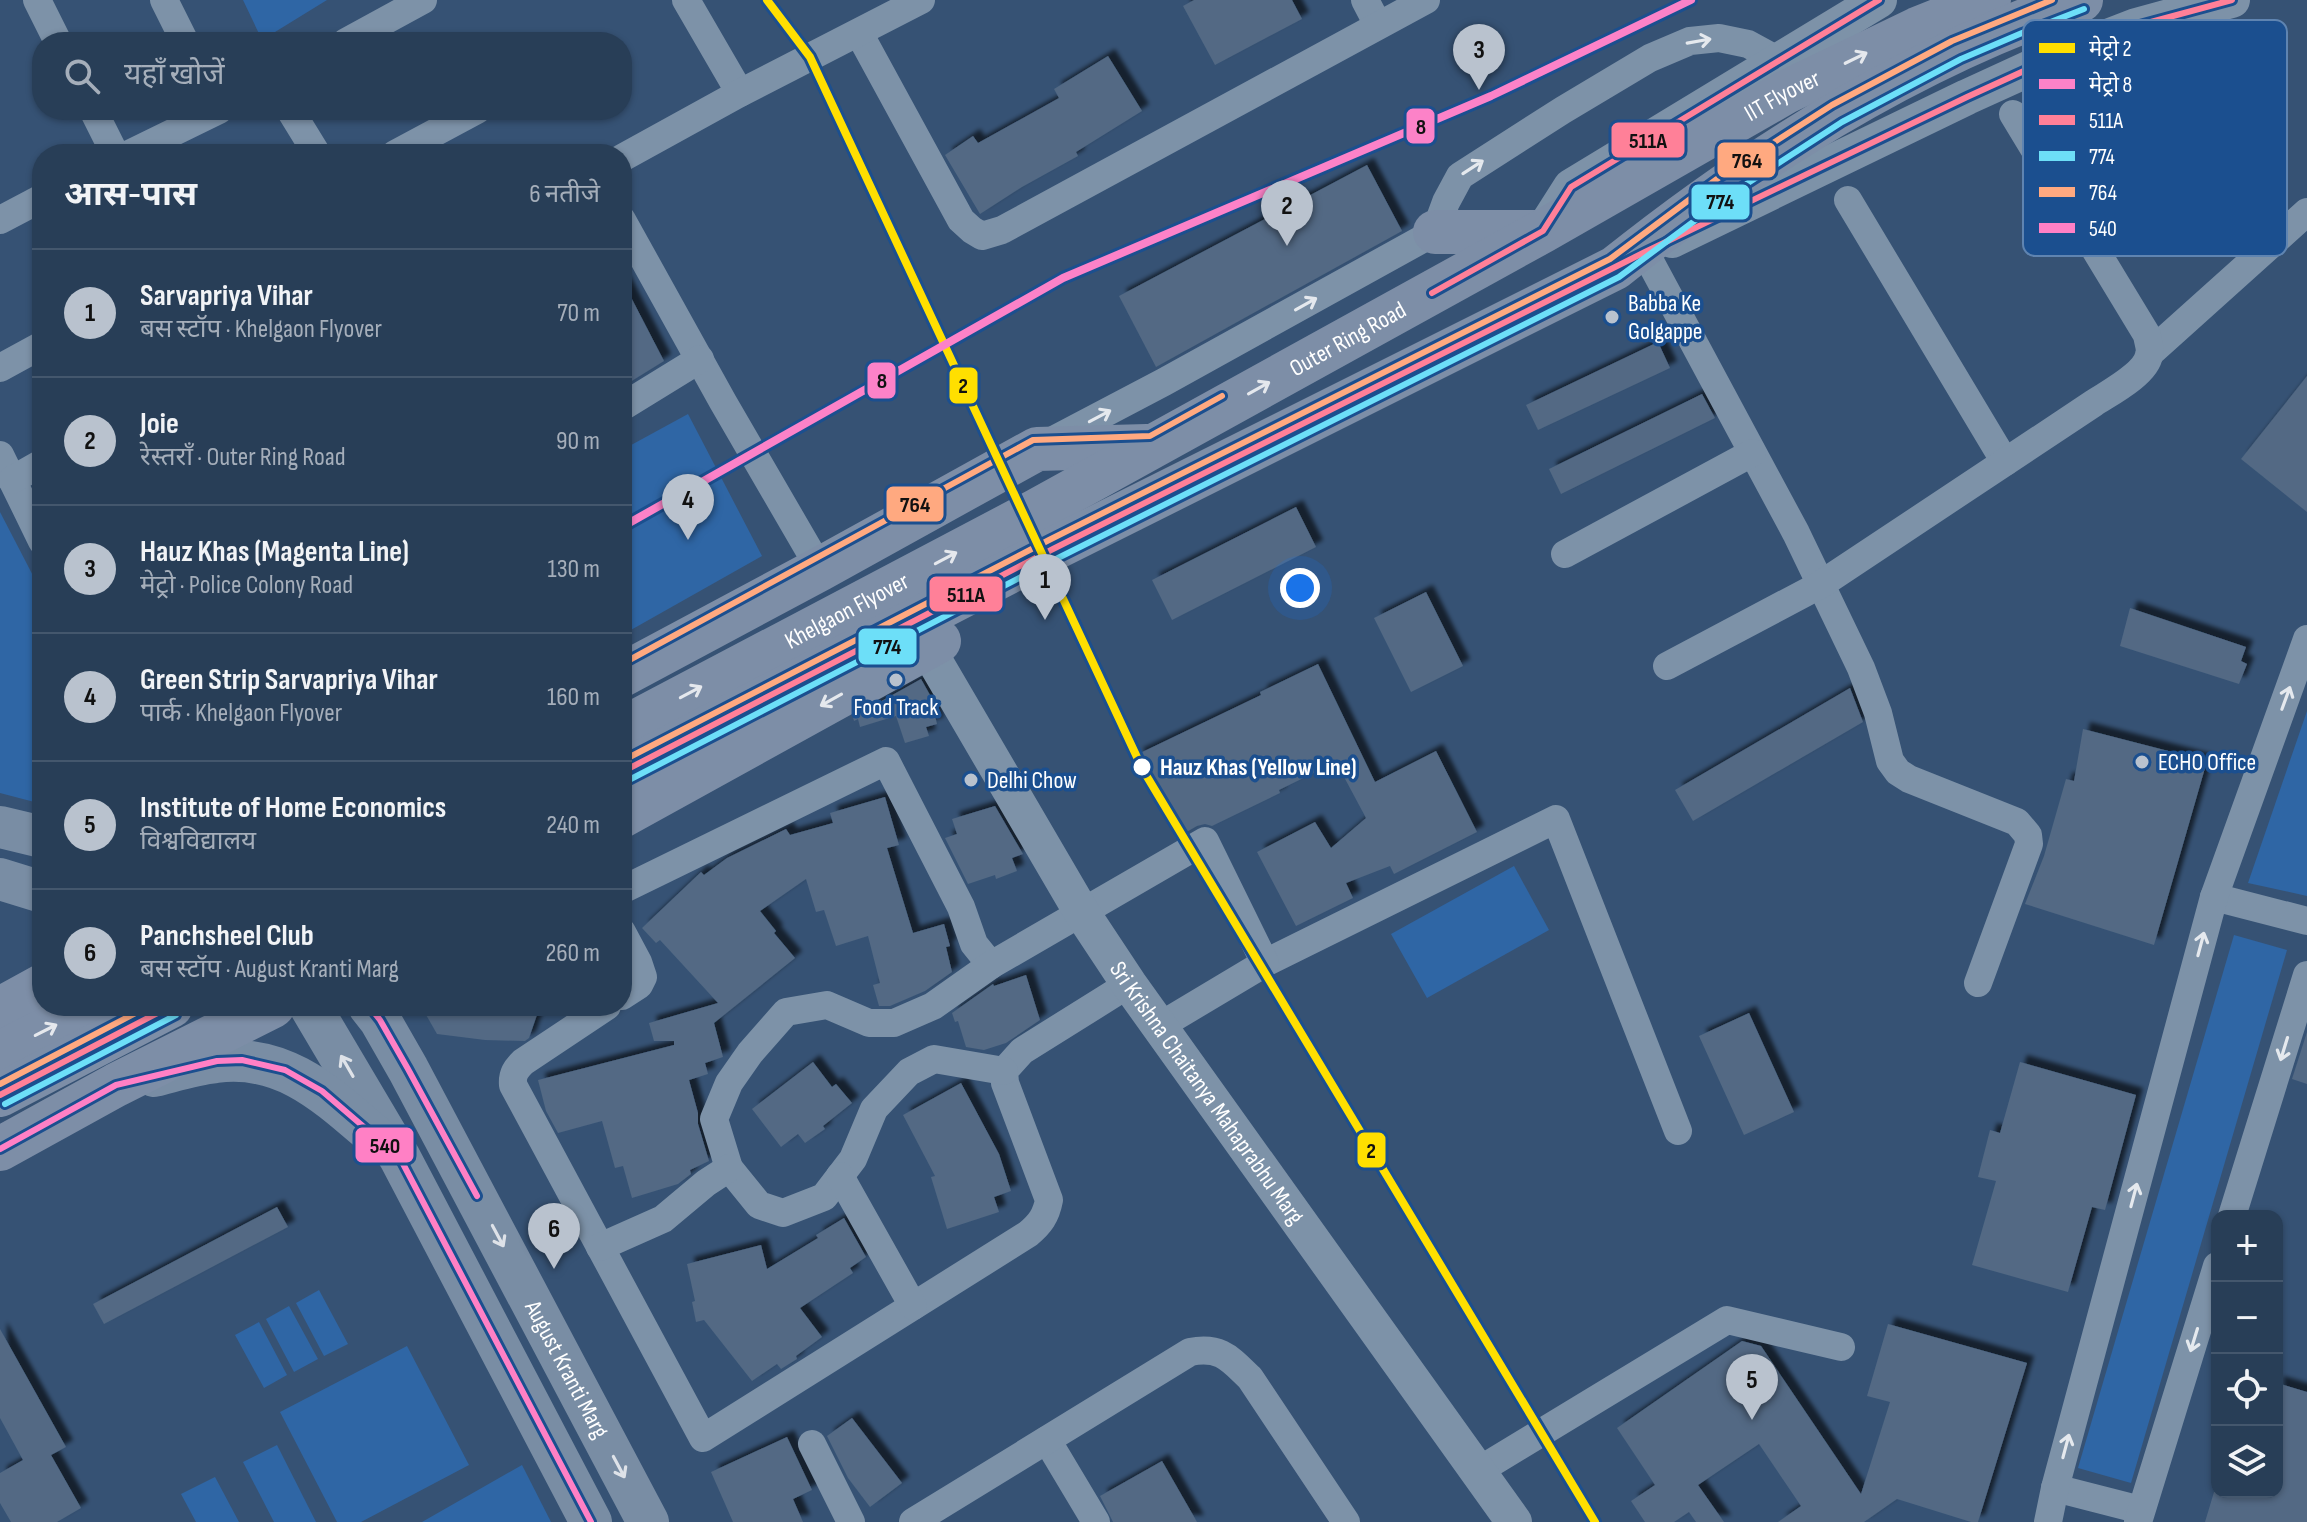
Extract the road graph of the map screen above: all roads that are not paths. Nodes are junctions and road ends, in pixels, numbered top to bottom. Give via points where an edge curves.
1 (37, 0) edge
2 (164, 0) edge
3 (423, 0) edge
4 (686, 0) edge
5 (921, 0) edge
6 (1365, 0) edge
7 (1426, 0) edge
8 (1879, 0) edge
9 (1989, 0) edge
10 (2081, 0) edge
11 (2232, 0) edge
12 (2031, 20) edge
13 (2158, 20) edge
14 (2023, 23) edge
15 (1378, 25) junction
16 (53, 32) edge
17 (180, 32) edge
18 (364, 32) edge
19 (859, 33) junction
20 (1936, 41) junction
21 (1779, 61) junction
22 (2023, 71) edge
23 (740, 93) junction
24 (2013, 114) dead end
25 (98, 120) edge
26 (199, 120) edge
27 (296, 120) edge
28 (458, 120) edge
29 (2023, 130) edge
30 (110, 144) edge
31 (149, 144) edge
32 (311, 144) edge
33 (414, 144) edge
34 (632, 152) edge
35 (1848, 200) dead end
36 (32, 203) edge
37 (2307, 212) edge
38 (0, 220) edge
39 (2287, 230) edge
40 (1543, 231) junction
41 (1435, 232) junction
42 (632, 238) edge
43 (2099, 256) edge
44 (2258, 256) edge
45 (1630, 260) junction
46 (32, 350) edge
47 (2150, 353) junction
48 (700, 359) junction
49 (0, 368) edge
50 (632, 401) edge
51 (1153, 446) junction
52 (1037, 449) junction
53 (1752, 453) junction
54 (2005, 462) junction
55 (32, 464) edge
56 (6, 467) edge
57 (1177, 488) junction
58 (32, 520) edge
59 (1044, 531) junction
60 (1565, 554) dead end
61 (820, 569) junction
62 (1820, 585) junction
63 (2307, 639) edge
64 (927, 648) junction
65 (1667, 666) dead end
66 (632, 670) edge
67 (632, 724) edge
68 (632, 766) edge
69 (632, 810) edge
70 (0, 879) edge
71 (632, 885) edge
72 (32, 889) edge
73 (2214, 897) junction
74 (1082, 913) junction
75 (2307, 921) edge
76 (632, 951) edge
77 (1265, 963) junction
78 (991, 965) junction
79 (2307, 975) edge
80 (1978, 983) dead end
81 (1129, 984) junction
82 (632, 990) edge
83 (32, 991) edge
84 (0, 1009) edge
85 (72, 1016) edge
86 (152, 1016) edge
87 (253, 1016) edge
88 (316, 1016) edge
89 (377, 1016) edge
90 (406, 1016) edge
91 (592, 1016) edge
92 (1158, 1027) junction
93 (0, 1046) edge
94 (0, 1053) edge
95 (408, 1069) junction
96 (1004, 1071) junction
97 (116, 1085) junction
98 (0, 1095) edge
99 (1678, 1131) dead end
100 (0, 1148) edge
101 (400, 1158) junction
102 (729, 1168) junction
103 (840, 1176) junction
104 (2234, 1210) edge
105 (600, 1247) junction
106 (2212, 1282) edge
107 (913, 1306) junction
108 (1841, 1347) dead end
109 (1047, 1440) junction
110 (812, 1444) dead end
111 (1478, 1471) junction
112 (2055, 1488) junction
113 (2140, 1516) edge
114 (591, 1522) edge
115 (648, 1522) edge
116 (851, 1522) edge
117 (913, 1522) edge
118 (1096, 1522) edge
119 (1346, 1522) edge
120 (1514, 1522) edge
121 (2048, 1522) edge

1 - 16 street
2 - 17 street
3 - 18 street
4 - 23 street
5 - 19 street
6 - 15 street
7 - 15 street
8 - 21 street
9 - 20 main road, IIT Flyover
10 - 12 main road, IIT Flyover
11 - 13 street
14 - 20 main road, IIT Flyover via 1991,36
15 - 19 street via 1002,230 982,236 961,220
19 - 23 street
40 -> 20 main road, IIT Flyover via 1786,92
20 - 45 main road, IIT Flyover via 1684,213
21 - 40 street via 1571,187
41 -> 21 street via 1460,176 1650,58 1690,41 1719,38 1748,44
22 - 45 street
23 - 34 street
24 - 29 street
25 - 30 street
26 - 31 street
27 - 32 street
28 - 33 street
35 - 54 street
36 - 38 street
37 - 39 street
40 - 41 main road
51 -> 40 main road, Outer Ring Road
52 -> 41 street
42 - 48 street
43 - 47 street via 2147,335
44 - 47 street
45 - 53 street
45 - 57 main road
46 - 49 street
47 - 54 street via 2139,372
48 - 50 street
48 - 61 street
51 - 52 main road
51 - 59 main road, Khelgaon Flyover
52 - 61 main road
53 - 60 street
53 - 62 street
54 - 62 street
55 - 56 street
56 - 58 street
57 - 59 main road, Khelgaon Flyover
57 - 64 main road via 1157,517 1139,530
67 -> 59 main road, Khelgaon Flyover
59 - 68 main road, Khelgaon Flyover
61 - 66 main road
62 - 65 street
62 - 80 street via 1861,668 1898,772 2017,822 2028,835
73 -> 63 street
64 -> 69 main road
64 - 74 street, Sri Krishna Chaitanya Mahaprabhu Marg
70 - 72 main road
71 - 78 street via 886,761 961,907 974,944
73 - 75 street
112 -> 73 street
74 - 77 street via 1205,841
74 - 78 street
74 - 81 street, Sri Krishna Chaitanya Mahaprabhu Marg
76 - 82 street via 643,977
77 - 92 street
77 - 99 street via 1556,819
78 - 102 street via 933,1006 894,1023 869,1023 827,1005 786,1012 729,1083 714,1119
79 -> 104 street
81 - 92 street, Sri Krishna Chaitanya Mahaprabhu Marg
81 - 96 street via 1022,1051
83 - 84 main road
94 -> 85 main road, bridge
86 - 98 main road, bridge
87 - 97 main road
101 -> 88 main road
89 - 95 main road, August Kranti Marg
90 - 95 main road
91 - 105 street via 523,1062 512,1077
92 - 111 street, Sri Krishna Chaitanya Mahaprabhu Marg
93 - 100 main road via 21,1068 28,1091 25,1115
95 -> 115 main road, August Kranti Marg
96 - 103 street via 934,1059 909,1072 874,1109
96 - 107 street via 1049,1200 1047,1213 1028,1234
97 - 100 main road
97 - 101 main road via 217,1061 242,1060 285,1070 322,1091
101 - 114 main road
102 - 103 street via 759,1205 783,1213 824,1197
102 - 105 street via 663,1219
103 - 107 street
105 - 107 street via 703,1438
106 -> 113 street
108 - 111 street via 1727,1320
109 - 117 street
109 - 118 street
109 - 119 street via 1190,1352 1217,1351 1250,1378
110 - 116 street
111 - 120 street, Sri Krishna Chaitanya Mahaprabhu Marg
112 - 113 street
112 - 121 street

